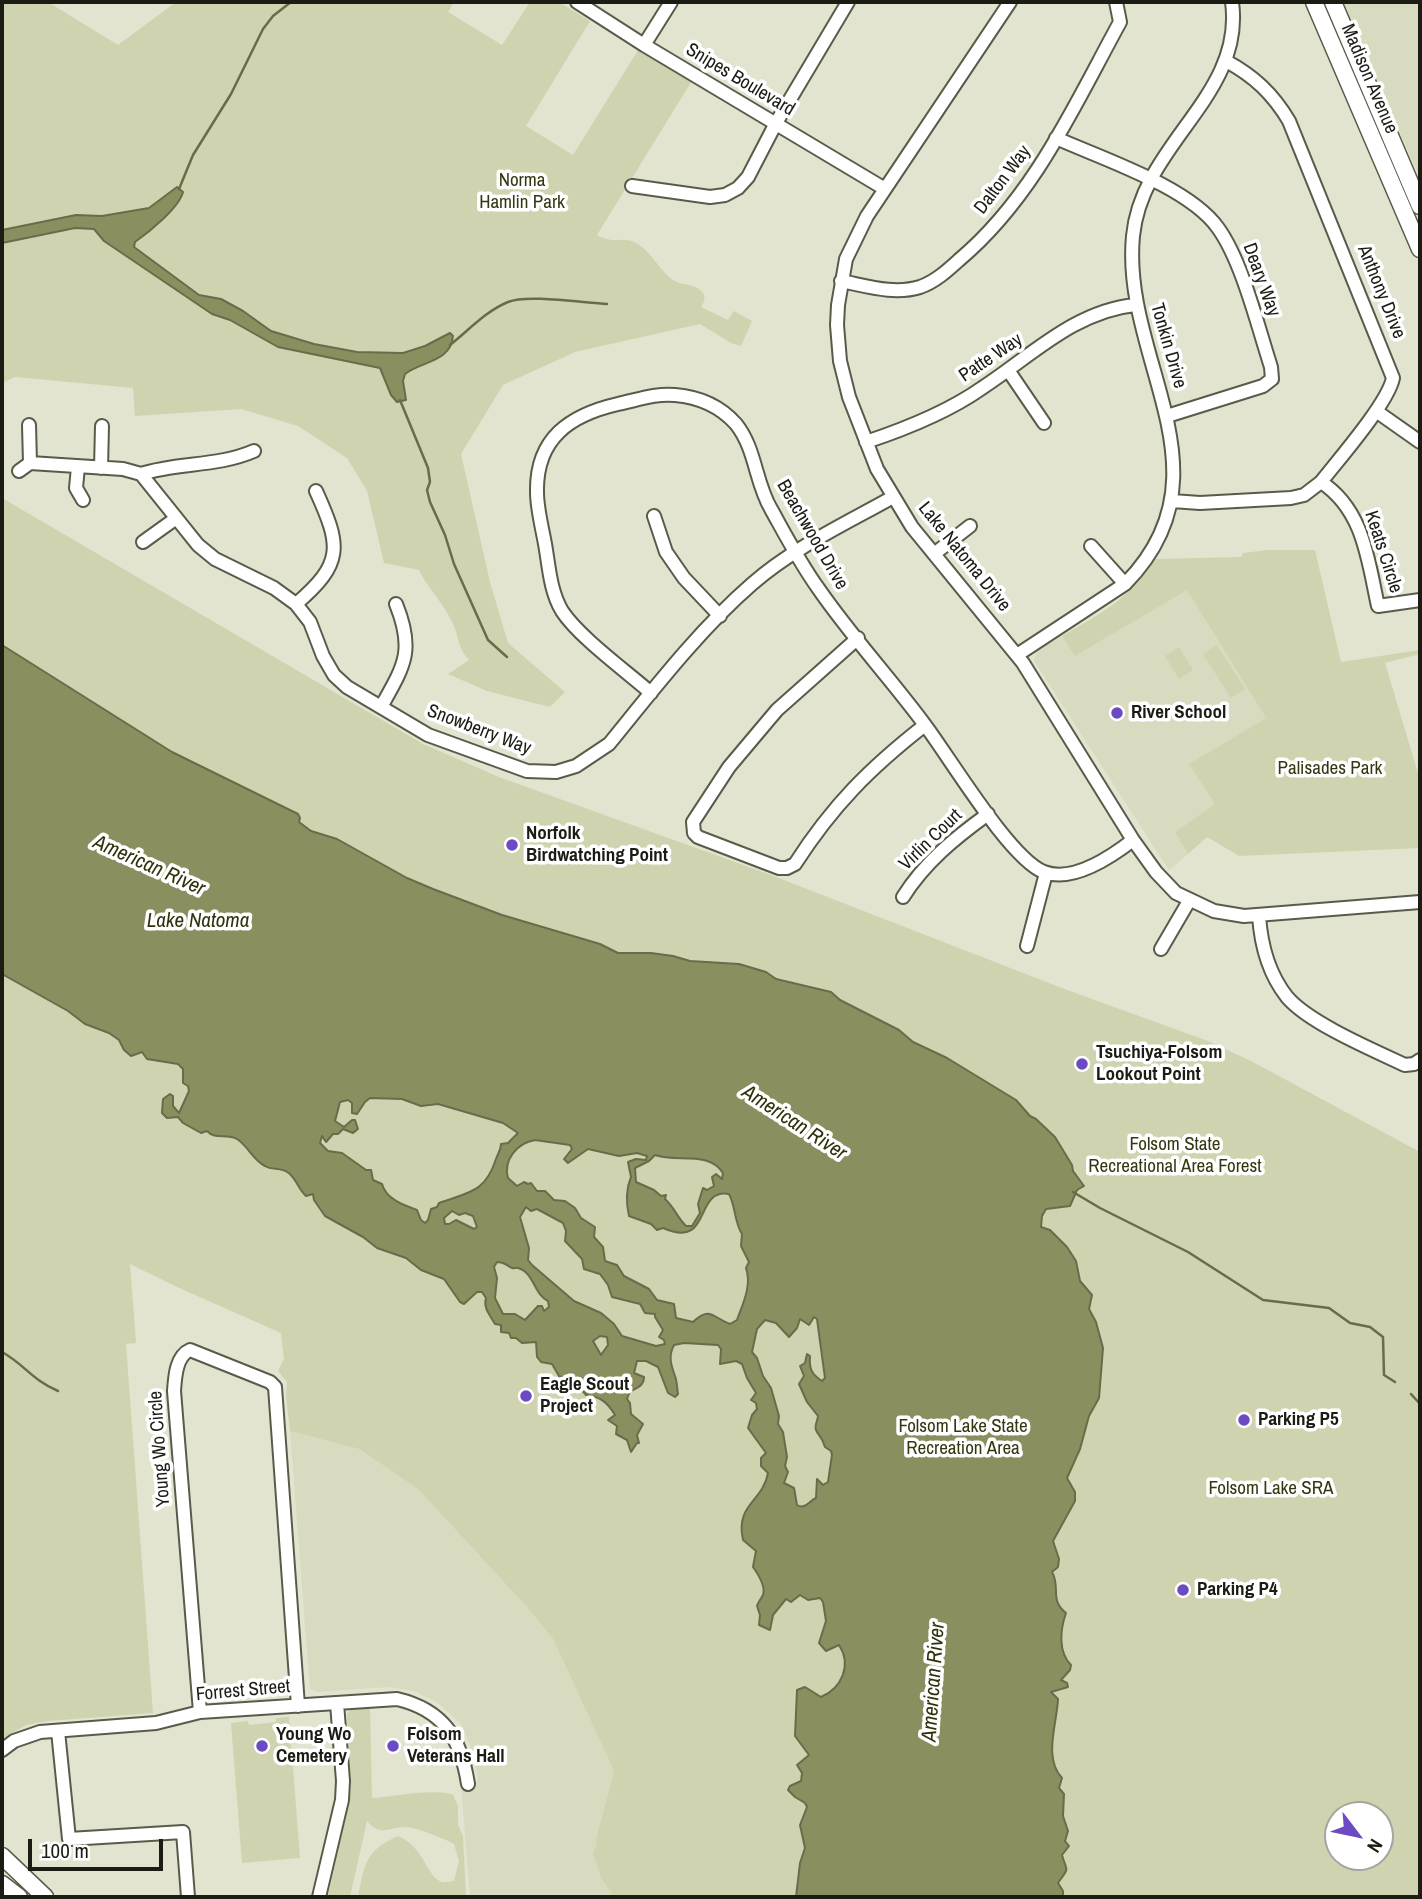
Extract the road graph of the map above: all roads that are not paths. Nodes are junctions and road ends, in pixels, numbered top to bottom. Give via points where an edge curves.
1 (577, 2) edge
2 (671, 2) edge
3 (848, 2) edge
4 (1010, 2) edge
5 (1116, 2) edge
6 (1232, 2) edge
7 (1314, 2) edge
8 (1333, 2) edge
9 (643, 46) junction
10 (1226, 61) junction
11 (776, 124) junction
12 (1056, 138) junction
13 (1149, 179) junction
14 (632, 186) dead end
15 (885, 190) junction
16 (1420, 206) edge
17 (1420, 249) edge
18 (841, 281) junction
19 (1136, 305) junction
20 (1008, 370) junction
21 (1376, 411) junction
22 (1167, 416) junction
23 (1044, 423) dead end
24 (29, 425) dead end
25 (102, 426) dead end
26 (866, 442) junction
27 (1420, 443) edge
28 (254, 452) dead end
29 (30, 463) junction
30 (78, 467) junction
31 (101, 468) junction
32 (19, 471) dead end
33 (141, 474) junction
34 (1321, 482) junction
35 (316, 491) dead end
36 (893, 497) junction
37 (83, 500) dead end
38 (1172, 501) junction
39 (653, 516) dead end
40 (175, 519) junction
41 (970, 526) dead end
42 (143, 542) dead end
43 (1091, 547) dead end
44 (796, 552) junction
45 (934, 554) junction
46 (1125, 584) junction
47 (1420, 600) edge
48 (296, 604) junction
49 (396, 604) dead end
50 (720, 616) junction
51 (858, 638) junction
52 (1017, 655) junction
53 (651, 692) junction
54 (380, 707) junction
55 (925, 725) junction
56 (988, 814) junction
57 (1133, 840) junction
58 (1046, 873) junction
59 (903, 897) dead end
60 (1189, 901) junction
61 (1420, 902) edge
62 (1259, 916) junction
63 (1027, 946) dead end
64 (1161, 949) dead end
65 (1420, 1060) edge
66 (337, 1703) junction
67 (298, 1706) junction
68 (200, 1712) junction
69 (58, 1731) junction
70 (2, 1750) edge
71 (468, 1784) dead end
72 (2, 1856) edge
73 (45, 1897) edge
74 (188, 1897) edge
75 (319, 1897) edge

1 - 9 street, Snipes Boulevard
2 - 9 street
3 - 11 street
4 - 15 street, Lake Natoma Drive
5 - 12 street, Dalton Way via 1120,22
6 - 10 street, Tonkin Drive via 1232,38
7 - 17 main road, Madison Avenue
8 - 16 main road, Madison Avenue
9 - 11 street, Snipes Boulevard
10 - 13 street, Tonkin Drive via 1219,79
10 - 21 street, Anthony Drive via 1262,84 1289,121 1393,378
11 - 14 street via 748,177 725,195
11 - 15 street, Snipes Boulevard
12 - 13 street, Deary Way
12 - 18 street, Dalton Way via 1010,209 966,255 932,282 897,291
13 - 19 street, Tonkin Drive via 1133,234 1131,276
13 - 22 street, Deary Way via 1183,195 1218,228 1231,251 1272,367 1272,379 1263,386
15 - 18 street, Lake Natoma Drive via 855,237
18 - 26 street, Lake Natoma Drive via 840,361
19 - 20 street, Patte Way via 1080,321
19 - 22 street, Tonkin Drive
20 - 23 street
20 - 26 street, Patte Way via 961,402
21 - 27 street
21 - 34 street, Anthony Drive
22 - 38 street, Tonkin Drive via 1174,467
24 - 29 street
25 - 31 street
26 - 36 street, Lake Natoma Drive
28 - 33 street via 231,461 160,467
29 - 30 street
29 - 32 street
30 - 31 street
30 - 37 street via 76,488
31 - 33 street
33 - 40 street, Snowberry Way
34 - 38 street, Anthony Drive via 1291,498
34 - 47 street, Keats Circle via 1342,501 1358,525 1378,606
35 - 48 street via 332,531 333,551 321,581
36 - 44 street, Snowberry Way
36 - 45 street, Lake Natoma Drive
38 - 46 street, Tonkin Drive via 1155,547
39 - 50 street via 666,552
40 - 42 street
40 - 48 street, Snowberry Way via 215,559
41 - 45 street
43 - 46 street
44 - 50 street, Snowberry Way via 752,584
44 - 51 street, Beachwood Drive
44 - 53 street, Beachwood Drive via 768,504 743,435 712,405 687,396 654,396 587,412 559,432 541,462 537,488 556,598 574,626
45 - 52 street, Lake Natoma Drive
46 - 52 street, Tonkin Drive
48 - 54 street, Snowberry Way via 310,622 334,675
49 - 54 street via 404,625 405,659
50 - 53 street, Snowberry Way
51 - 55 street, Beachwood Drive
51 - 55 street via 756,733 693,822 694,833 779,868 790,867 859,780
52 - 57 street, Lake Natoma Drive
53 - 54 street, Snowberry Way via 609,744 576,766 556,772 527,771 428,735
55 - 56 street, Beachwood Drive
56 - 58 street, Beachwood Drive via 1022,857
56 - 59 street, Virlin Court via 926,865
57 - 58 street via 1073,873
57 - 60 street, Lake Natoma Drive via 1165,883
58 - 63 street
60 - 62 street, Lake Natoma Drive via 1213,911
60 - 64 street
61 - 62 street, Lake Natoma Drive
62 - 65 street via 1267,961 1289,1000 1383,1055 1405,1065
66 - 67 street, Forrest Street
66 - 71 street, Forrest Street via 397,1699 423,1708 452,1733
66 - 75 street via 343,1787
67 - 68 street, Forrest Street
67 - 68 street, Young Wo Circle via 275,1387 190,1350 182,1356 174,1391
68 - 69 street, Forrest Street via 156,1723
69 - 70 street, Forrest Street via 31,1734
69 - 74 street via 69,1839 183,1832
72 - 73 main road

